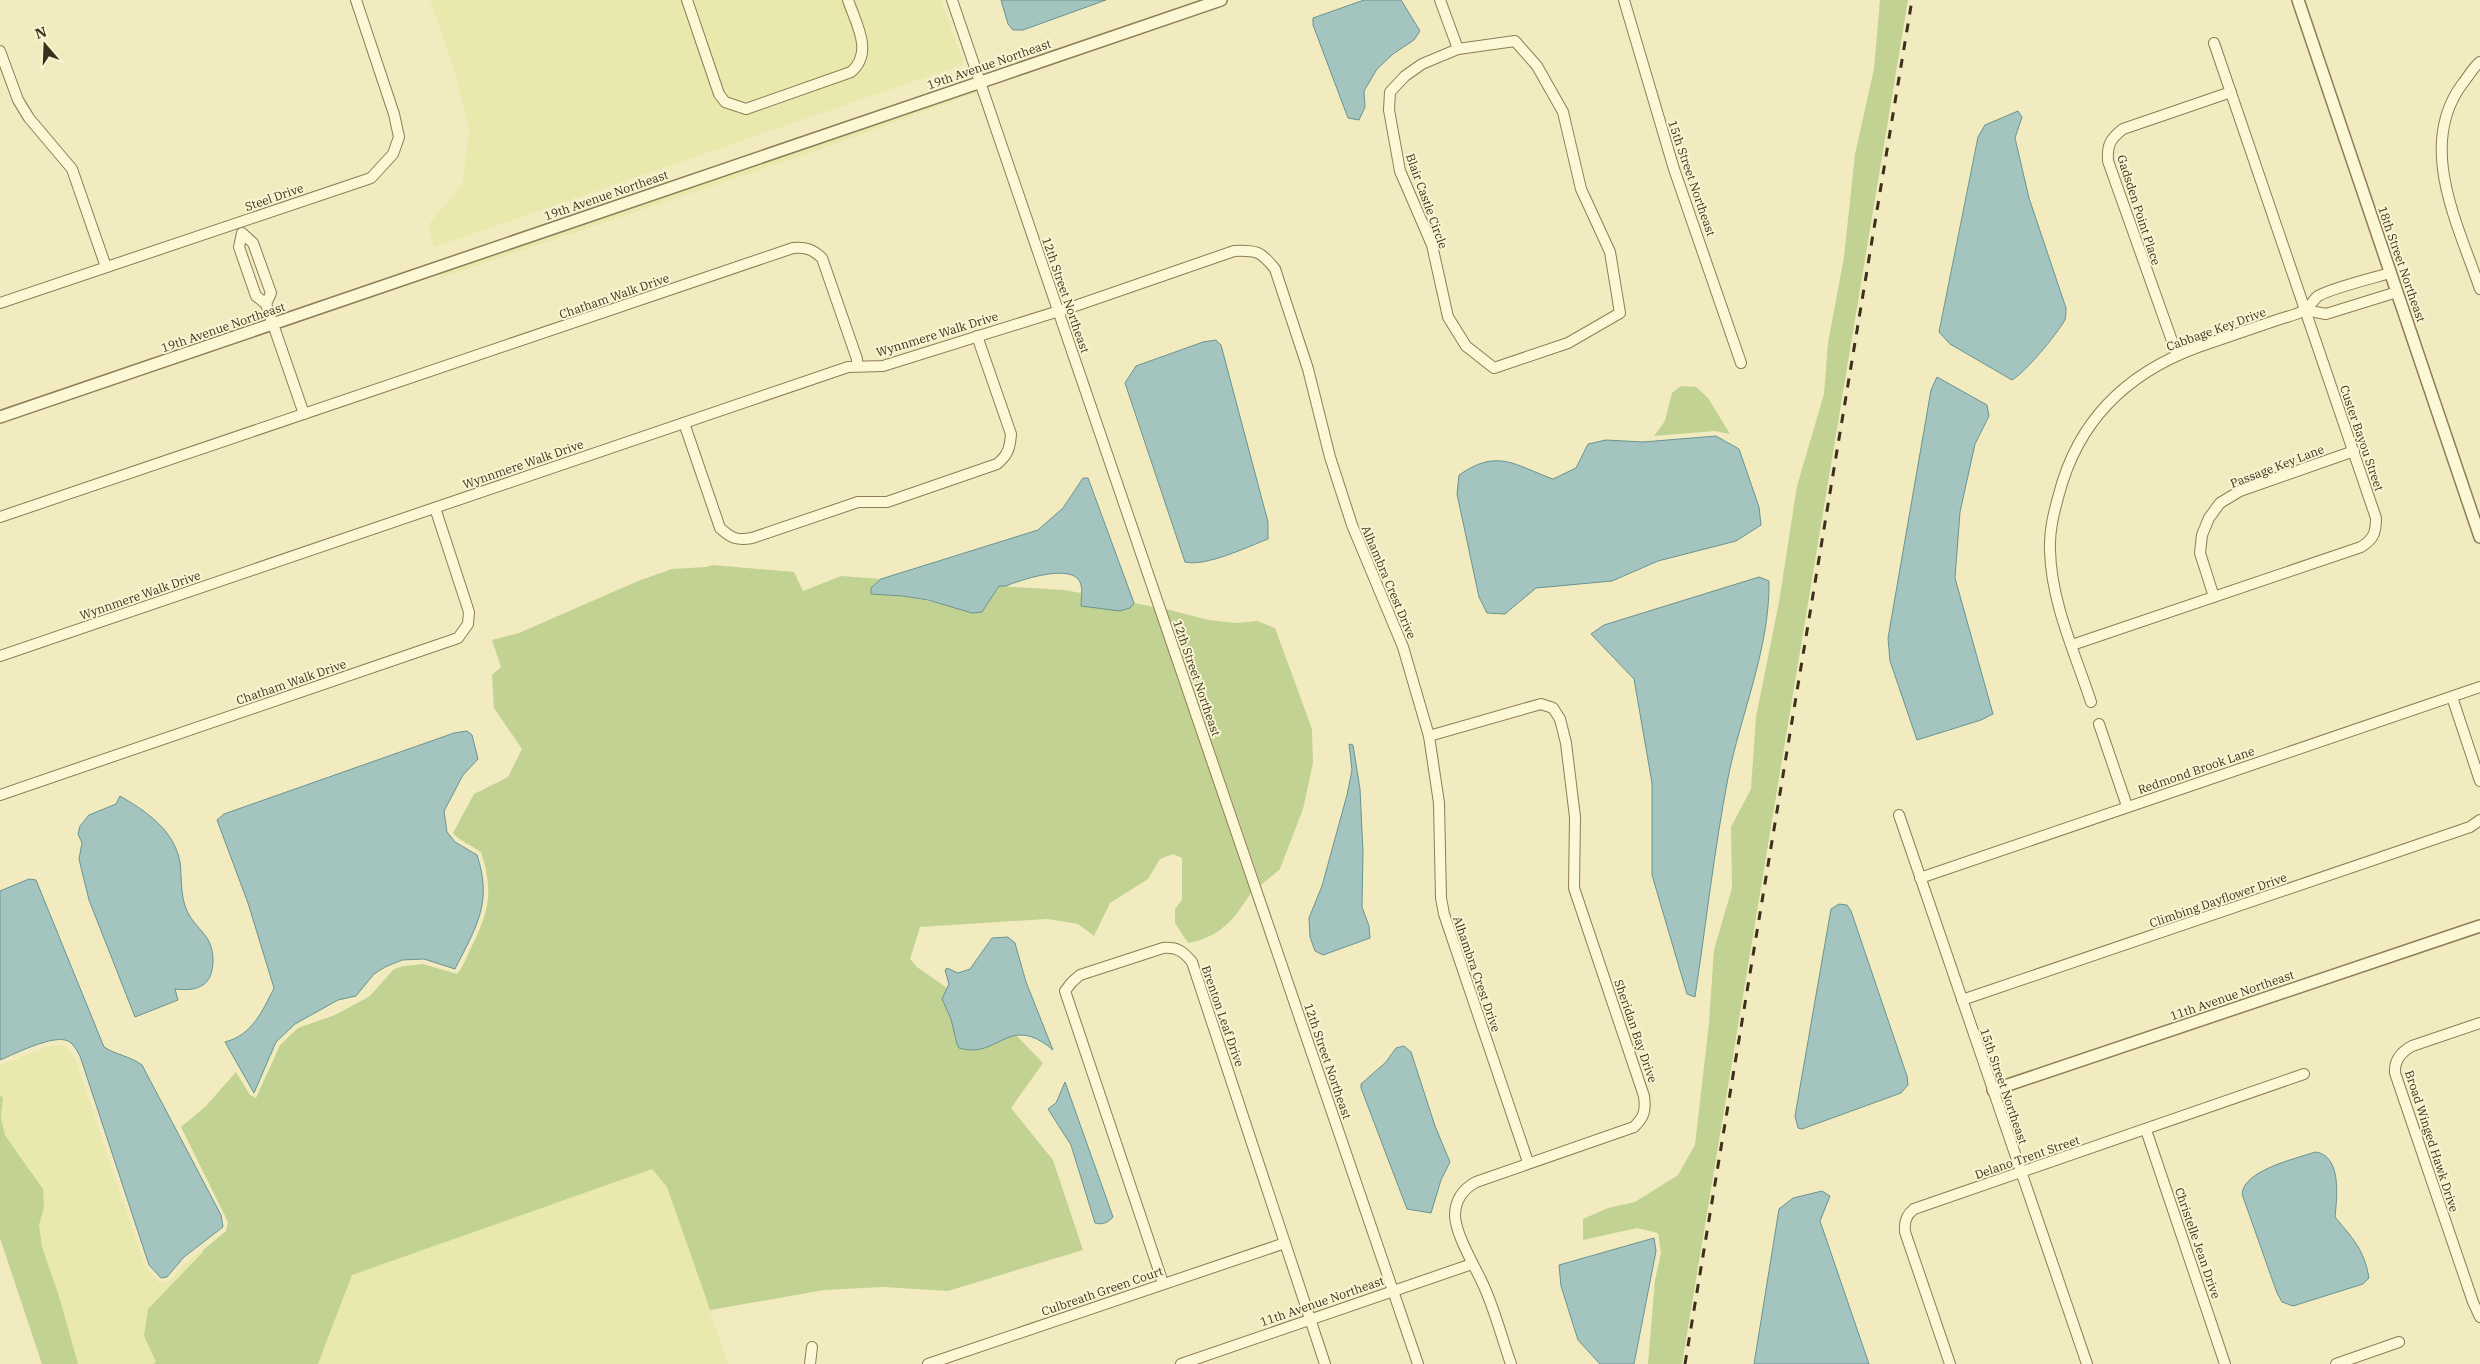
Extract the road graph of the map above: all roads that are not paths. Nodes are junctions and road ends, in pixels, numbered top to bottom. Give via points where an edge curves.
1 (356, 0) edge
2 (687, 0) edge
3 (848, 0) edge
4 (952, 0) edge
5 (1221, 0) edge
6 (1440, 0) edge
7 (1624, 0) edge
8 (2298, 0) edge
9 (2214, 43) dead end
10 (1458, 49) junction
11 (0, 51) edge
12 (2480, 62) edge
13 (980, 82) junction
14 (2231, 92) junction
15 (238, 222) junction
16 (242, 233) junction
17 (106, 267) junction
18 (2390, 273) junction
19 (2480, 289) edge
20 (2397, 292) junction
21 (0, 303) edge
22 (266, 304) junction
23 (1058, 310) junction
24 (2305, 310) junction
25 (273, 324) junction
26 (976, 336) junction
27 (2177, 355) junction
28 (1741, 363) dead end
29 (857, 366) junction
30 (304, 414) junction
31 (0, 417) edge
32 (684, 423) junction
33 (2354, 451) junction
34 (435, 508) junction
35 (0, 518) edge
36 (2480, 536) edge
37 (2214, 597) junction
38 (2072, 645) junction
39 (0, 656) edge
40 (2480, 687) edge
41 (2452, 697) junction
42 (2091, 702) dead end
43 (2099, 724) dead end
44 (1429, 736) junction
45 (2480, 781) edge
46 (0, 795) edge
47 (2127, 806) junction
48 (1899, 815) dead end
49 (2480, 820) edge
50 (1920, 878) junction
51 (2480, 926) edge
52 (1962, 1000) junction
53 (2480, 1023) edge
54 (2304, 1074) dead end
55 (1992, 1090) junction
56 (2146, 1130) junction
57 (1528, 1162) junction
58 (2021, 1172) junction
59 (1285, 1243) junction
60 (1472, 1264) junction
61 (1163, 1283) junction
62 (1394, 1291) junction
63 (2480, 1317) edge
64 (1310, 1320) junction
65 (2399, 1342) dead end
66 (812, 1347) dead end
67 (810, 1364) edge
68 (928, 1364) edge
69 (1181, 1364) edge
70 (1326, 1364) edge
71 (1418, 1364) edge
72 (1511, 1364) edge
73 (1950, 1364) edge
74 (2087, 1364) edge
75 (2225, 1364) edge
76 (2336, 1364) edge

1 - 15 street, Steel Drive via 394,114 399,138 394,154 371,178
2 - 3 street via 719,94 725,102 746,109 851,72 859,66 864,45
4 - 13 street, 12th Street Northeast
5 - 13 street, 19th Avenue Northeast
6 - 10 street
7 - 28 street, 15th Street Northeast via 1674,169
8 - 18 street, 18th Street Northeast
9 - 14 street, Custer Bayou Street
10 - 10 street, Blair Castle Circle via 1422,64 1405,76 1390,92 1388,110 1400,171 1432,244 1448,317 1466,346 1494,368 1568,343 1620,312 1610,252 1581,189 1563,112 1537,66 1515,41
11 - 17 street via 18,100 72,169
12 - 19 street via 2452,98 2443,128 2441,160 2445,185
13 - 23 street, 12th Street Northeast
13 - 25 street, 19th Avenue Northeast
14 - 24 street, Custer Bayou Street
14 - 27 street, Gadsden Point Place via 2123,129 2107,146 2108,161
15 - 16 street
15 - 17 street, Steel Drive
16 - 22 street via 239,247 256,296
16 - 22 street via 253,243 271,293
17 - 21 street, Steel Drive
18 - 20 street, 18th Street Northeast
18 - 24 street, Cabbage Key Drive via 2318,296
20 - 24 street, Cabbage Key Drive via 2326,314
20 - 36 street, 18th Street Northeast
22 - 25 street
23 - 26 street, Wynnmere Walk Drive
23 - 44 street, Alhambra Crest Drive via 1234,251 1255,250 1266,257 1275,268 1297,331 1338,483 1403,647
23 - 62 street, 12th Street Northeast
24 - 27 street, Cabbage Key Drive
24 - 33 street, Custer Bayou Street
25 - 30 street
25 - 31 street, 19th Avenue Northeast
26 - 29 street, Wynnmere Walk Drive via 883,366
26 - 32 street via 1011,434 1006,457 997,464 887,502 858,502 752,538 730,537 720,528
27 - 38 street, Cabbage Key Drive via 2139,377 2108,402 2087,428 2063,477 2054,512 2050,548 2059,608
29 - 30 street, Chatham Walk Drive via 822,258 814,250 793,248
29 - 32 street, Wynnmere Walk Drive
30 - 35 street, Chatham Walk Drive
32 - 34 street, Wynnmere Walk Drive
33 - 37 street, Passage Key Lane via 2240,491 2220,503 2202,535 2200,553
33 - 37 street, Custer Bayou Street via 2376,518 2376,530 2371,541
34 - 39 street, Wynnmere Walk Drive
34 - 46 street, Chatham Walk Drive via 469,612 468,624 458,638
37 - 38 street, Custer Bayou Street
38 - 42 street, Cabbage Key Drive
40 - 41 street, Redmond Brook Lane
41 - 45 street
41 - 47 street, Redmond Brook Lane
43 - 47 street
44 - 57 street, Alhambra Crest Drive via 1440,802 1444,914
44 - 57 street, Sheridan Bay Drive via 1541,704 1552,708 1560,719 1566,743 1575,817 1574,888 1646,1110 1634,1127
47 - 50 street, Redmond Brook Lane
48 - 50 street, 15th Street Northeast
49 - 52 street, Climbing Dayflower Drive via 2470,827
50 - 52 street, 15th Street Northeast
51 - 55 street, 11th Avenue Northeast
52 - 55 street, 15th Street Northeast
53 - 63 street, Broad Winged Hawk Drive via 2404,1050 2395,1066 2395,1073
54 - 56 street, Delano Trent Street
55 - 58 street, 15th Street Northeast
56 - 58 street, Delano Trent Street
56 - 75 street, Christelle Jean Drive
57 - 60 street, Sheridan Bay Drive via 1465,1188 1456,1206 1455,1218
58 - 73 street, Delano Trent Street via 1914,1209 1904,1224
58 - 74 street, 15th Street Northeast
59 - 61 street, Culbreath Green Court
59 - 61 street, Brenton Leaf Drive via 1192,962 1176,948 1163,948 1080,975 1066,992
59 - 64 street, Brenton Leaf Drive
60 - 62 street, 11th Avenue Northeast
60 - 72 street, Sheridan Bay Drive via 1482,1280
61 - 68 street, Culbreath Green Court
62 - 64 street, 11th Avenue Northeast
62 - 71 street, 12th Street Northeast
64 - 69 street, 11th Avenue Northeast
64 - 70 street, Brenton Leaf Drive
65 - 76 street
66 - 67 street

